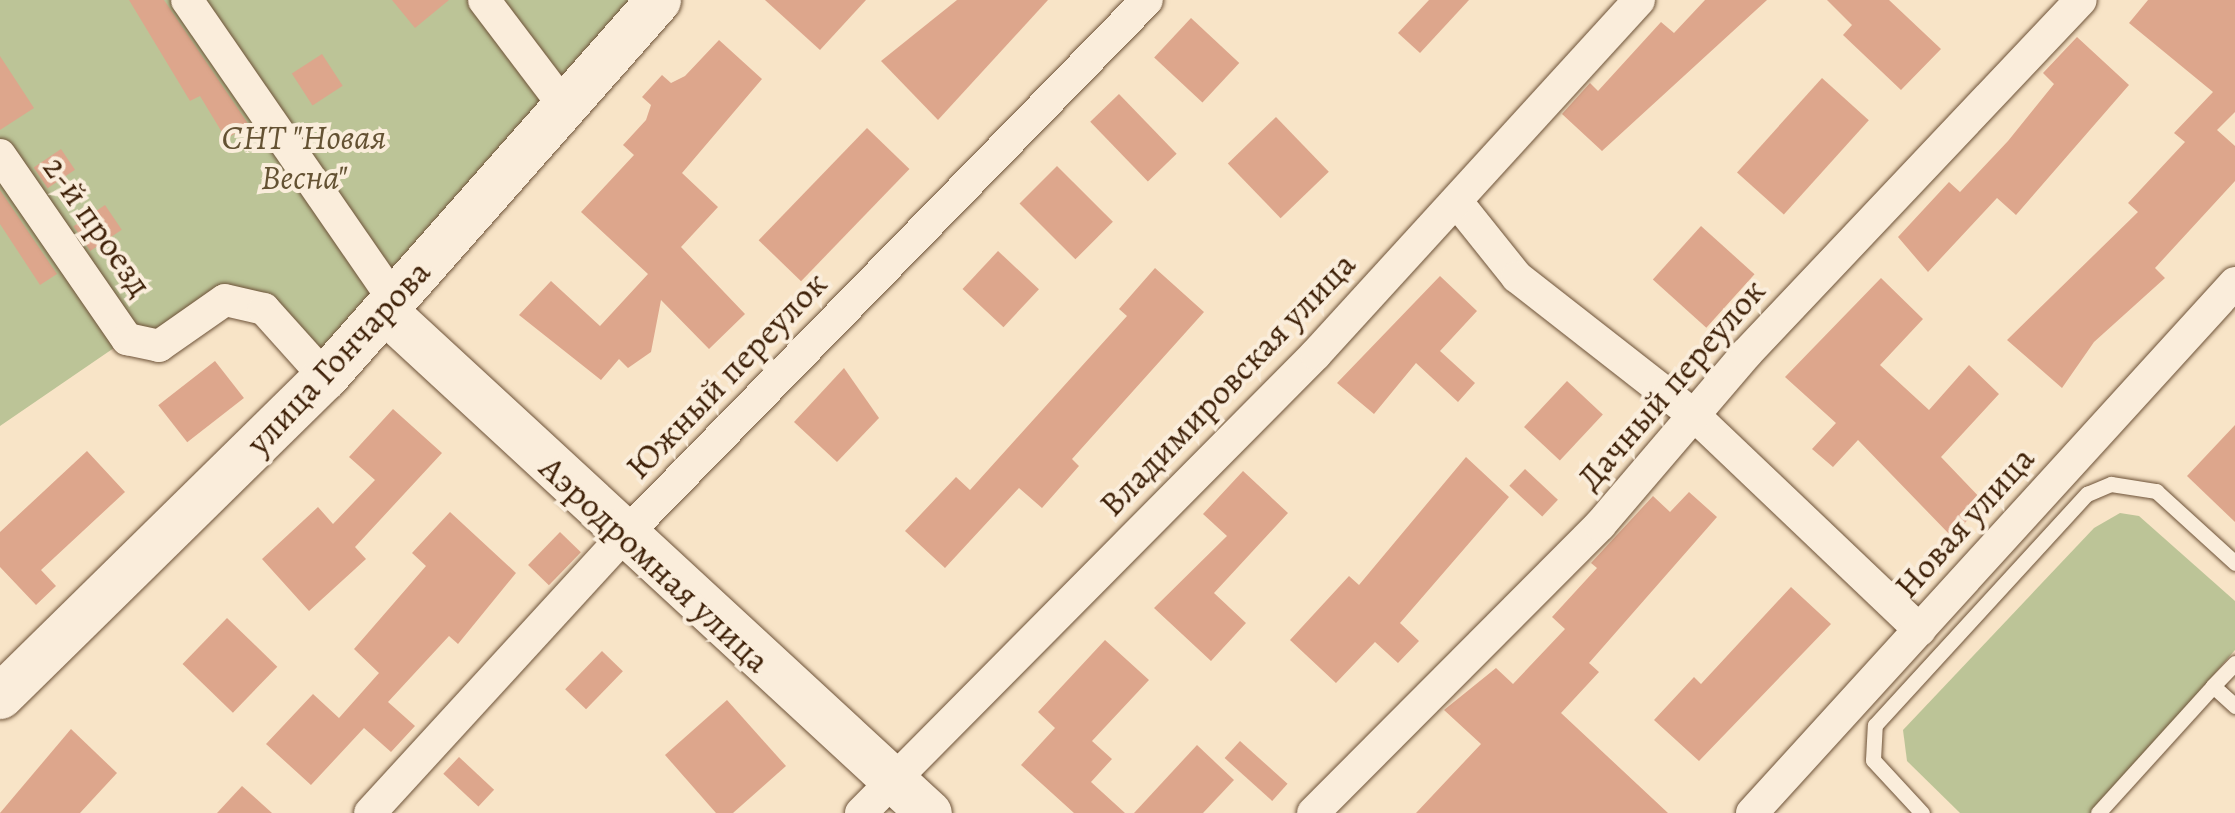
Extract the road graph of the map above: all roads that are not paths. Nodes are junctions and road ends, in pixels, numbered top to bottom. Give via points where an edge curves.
1 (187, 0) edge
2 (484, 0) edge
3 (658, 0) edge
4 (1147, 0) edge
5 (1638, 0) edge
6 (2081, 0) edge
7 (562, 103) junction
8 (0, 155) edge
9 (1457, 202) junction
10 (2235, 284) edge
11 (390, 306) junction
12 (325, 377) junction
13 (1696, 417) junction
14 (623, 537) junction
15 (2235, 563) edge
16 (1920, 630) junction
17 (2235, 663) edge
18 (2214, 686) junction
19 (0, 696) edge
20 (2235, 706) edge
21 (893, 780) junction
22 (370, 813) edge
23 (861, 813) edge
24 (929, 813) edge
25 (1313, 813) edge
26 (1752, 813) edge
27 (1922, 813) edge
28 (2098, 813) edge

1 - 11 street
2 - 7 street
3 - 7 street, улица Гончарова
4 - 14 street, Южный переулок
5 - 9 street, Владимировская улица
6 - 13 street, Дачный переулок
7 - 11 street, улица Гончарова
8 - 12 street, 2-й проезд via 127,339 160,346 225,300 264,309
9 - 13 street via 1517,277
9 - 21 street, Владимировская улица
10 - 16 street, Новая улица
11 - 12 street, улица Гончарова
11 - 14 street, Аэродромная улица
12 - 19 street, улица Гончарова
13 - 16 street
13 - 25 street, Дачный переулок
14 - 21 street, Аэродромная улица
14 - 22 street, Южный переулок
15 - 27 lane via 2156,491 2111,484 2088,494 1875,724 1873,760
16 - 26 street, Новая улица
17 - 18 lane
18 - 20 lane
18 - 28 lane
21 - 23 street, Владимировская улица
21 - 24 street, Аэродромная улица

